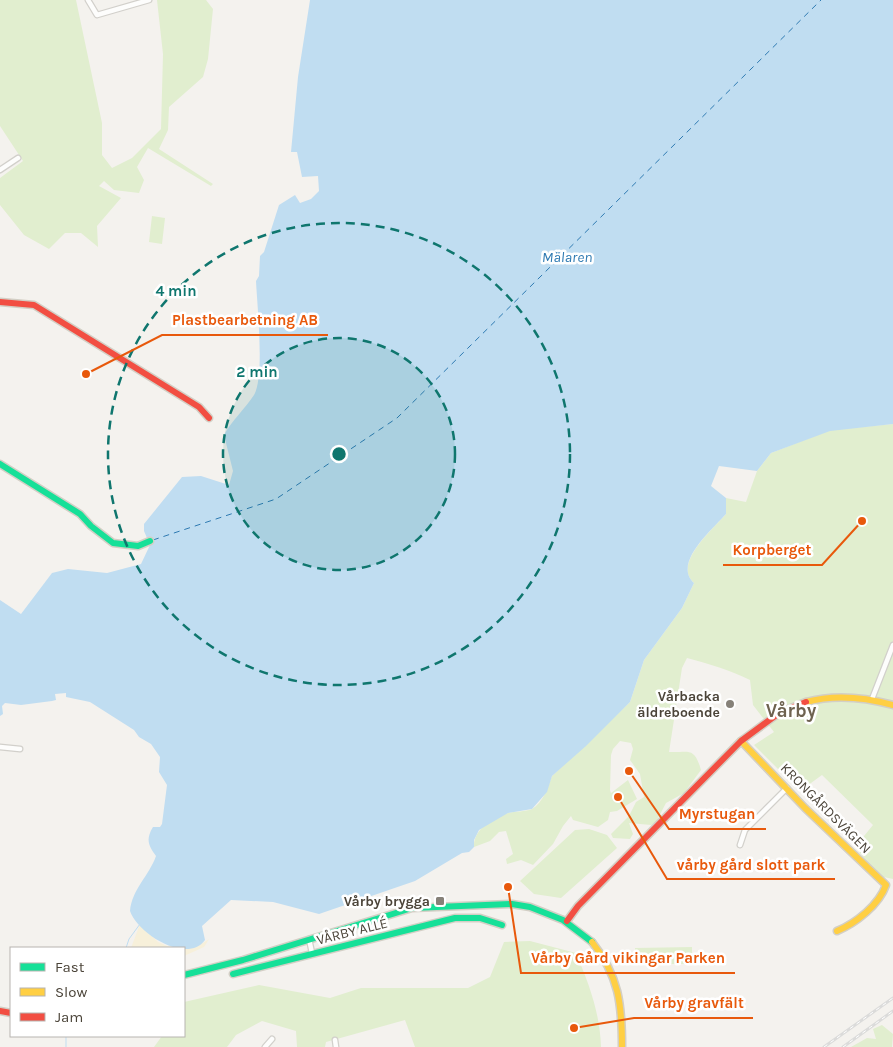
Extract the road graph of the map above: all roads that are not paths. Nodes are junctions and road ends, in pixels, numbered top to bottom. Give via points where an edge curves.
1 (88, 0) edge
2 (149, 0) edge
3 (18, 158) dead end
4 (0, 170) edge
5 (0, 302) edge
6 (209, 418) dead end
7 (0, 464) edge
8 (150, 541) dead end
9 (893, 646) edge
10 (872, 699) junction
11 (893, 705) edge
12 (741, 741) junction
13 (0, 747) edge
14 (20, 750) dead end
15 (787, 788) junction
16 (740, 844) dead end
17 (454, 905) junction
18 (455, 918) junction
19 (567, 921) junction
20 (502, 925) dead end
21 (837, 932) dead end
22 (309, 939) junction
23 (312, 953) junction
24 (185, 974) edge
25 (233, 974) dead end
26 (272, 1039) dead end
27 (335, 1040) dead end
28 (265, 1047) edge
29 (336, 1047) edge
30 (622, 1047) edge

1 - 2 street via 97,15
3 - 4 street
5 - 6 street via 34,305 199,407
7 - 8 street via 80,514 113,543 138,546
9 - 10 street
10 - 11 street
10 - 12 street via 827,698 802,703 765,721
12 - 15 street, KRONGÅRDSVÄGEN
12 - 19 street via 578,906
13 - 14 street
15 - 16 street via 745,830
15 - 21 street, KRONGÅRDSVÄGEN via 886,885 884,894 852,925
17 - 18 street
17 - 19 street, VÅRBY ALLÉ via 528,905
17 - 22 street, VÅRBY ALLÉ via 398,911
18 - 20 street, VÅRBY ALLÉ via 480,918
18 - 23 street, VÅRBY ALLÉ
19 - 30 street, VÅRBY ALLÉ via 591,941 612,973 620,1000
22 - 23 street, VÅRBY ALLÉ
22 - 24 street, VÅRBY ALLÉ
23 - 25 street, VÅRBY ALLÉ
26 - 28 street
27 - 29 street

